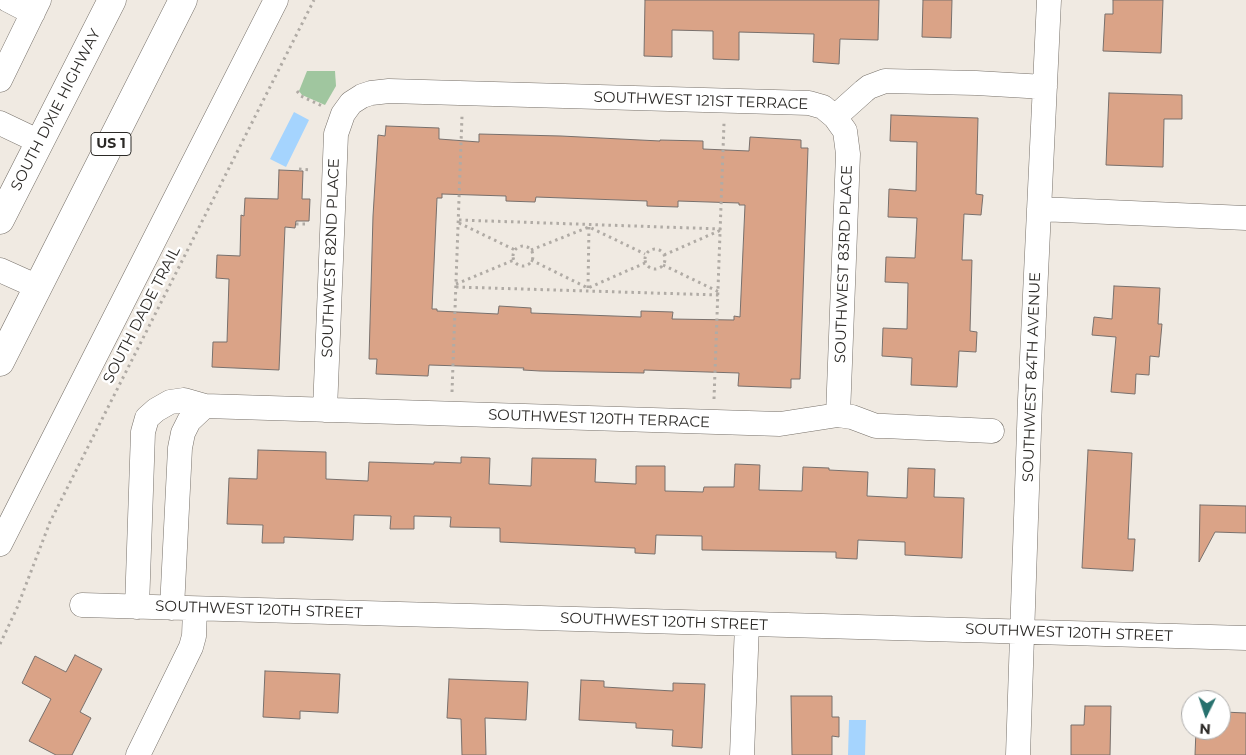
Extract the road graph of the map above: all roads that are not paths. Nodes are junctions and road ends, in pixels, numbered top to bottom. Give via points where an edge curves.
1 (8, 0) edge
2 (112, 0) edge
3 (183, 0) edge
4 (276, 0) edge
5 (1048, 0) edge
6 (36, 6) edge
7 (0, 80) edge
8 (1045, 87) junction
9 (336, 108) joint
10 (835, 117) junction
11 (0, 123) edge
12 (40, 142) junction
13 (1039, 209) junction
14 (1246, 218) edge
15 (0, 220) edge
16 (0, 270) edge
17 (38, 288) junction
18 (0, 362) edge
19 (205, 406) junction
20 (325, 410) junction
21 (838, 415) junction
22 (992, 431) dead end
23 (142, 463) junction
24 (178, 488) junction
25 (0, 544) edge
26 (82, 605) dead end
27 (137, 606) junction
28 (172, 608) junction
29 (195, 609) junction
30 (747, 624) junction
31 (1022, 632) junction
32 (1246, 638) edge
33 (138, 755) edge
34 (742, 755) edge
35 (1018, 755) edge

1 - 6 street
2 - 12 highway, SOUTH DIXIE HIGHWAY
3 - 17 highway, US 1
4 - 25 street
5 - 8 street, SOUTHWEST 84TH AVENUE
6 - 7 street
8 - 10 street via 884,81 869,87
8 - 13 street, SOUTHWEST 84TH AVENUE
9 - 10 street, SOUTHWEST 121ST TERRACE via 371,93 389,91 809,103
9 - 20 street, SOUTHWEST 82ND PLACE via 340,120 336,134
10 - 21 street, SOUTHWEST 83RD PLACE via 845,131 848,154
11 - 12 street
12 - 15 highway, SOUTH DIXIE HIGHWAY
13 - 14 street
13 - 31 street, SOUTHWEST 84TH AVENUE
16 - 17 street
17 - 18 highway, US 1
19 - 20 street, SOUTHWEST 120TH TERRACE
19 - 23 street, SOUTHWEST 120TH TERRACE via 184,400 170,402 147,418
19 - 24 street via 189,421 183,434
20 - 21 street, SOUTHWEST 120TH TERRACE via 780,424
21 - 22 street, SOUTHWEST 120TH TERRACE via 876,426
23 - 24 street via 162,465 173,476
23 - 27 street, SOUTHWEST 120TH TERRACE
24 - 28 street
26 - 27 street, SOUTHWEST 120TH STREET
27 - 28 street, SOUTHWEST 120TH STREET
28 - 29 street, SOUTHWEST 120TH STREET
29 - 30 street, SOUTHWEST 120TH STREET
29 - 33 street via 191,647
30 - 31 street, SOUTHWEST 120TH STREET
30 - 34 street
31 - 32 street, SOUTHWEST 120TH STREET
31 - 35 street, SOUTHWEST 84TH AVENUE

